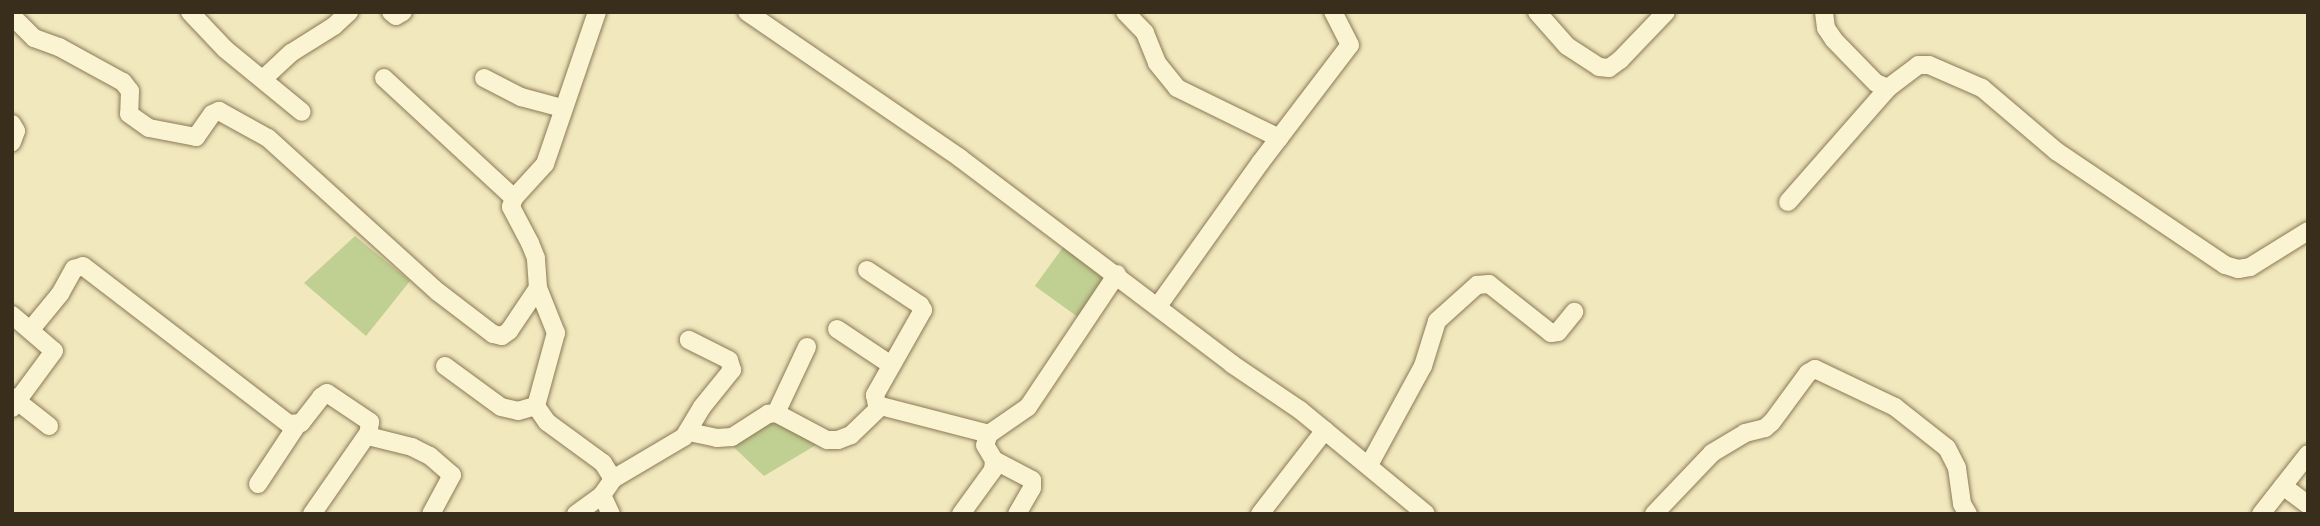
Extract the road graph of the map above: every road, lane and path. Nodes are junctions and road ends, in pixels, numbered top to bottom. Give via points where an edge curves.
1 (190, 12) edge
2 (349, 12) edge
3 (391, 12) edge
4 (403, 12) edge
5 (597, 12) edge
6 (747, 12) edge
7 (1125, 12) edge
8 (1333, 12) edge
9 (1537, 12) edge
10 (1666, 12) edge
11 (1824, 12) edge
12 (12, 16) edge
13 (384, 78) dead end
14 (484, 78) dead end
15 (263, 79) junction
16 (1888, 88) junction
17 (562, 108) junction
18 (302, 112) dead end
19 (12, 124) edge
20 (1279, 138) junction
21 (12, 142) edge
22 (514, 198) junction
23 (1788, 202) dead end
24 (2308, 231) edge
25 (867, 270) dead end
26 (1117, 274) junction
27 (538, 288) junction
28 (1158, 306) junction
29 (1574, 312) dead end
30 (12, 314) edge
31 (32, 328) junction
32 (837, 329) dead end
33 (689, 340) dead end
34 (807, 347) dead end
35 (891, 365) junction
36 (445, 366) dead end
37 (14, 402) edge
38 (536, 406) junction
39 (880, 407) junction
40 (776, 413) junction
41 (297, 425) junction
42 (49, 426) dead end
43 (1325, 430) junction
44 (689, 432) junction
45 (367, 435) junction
46 (989, 435) junction
47 (2308, 454) edge
48 (994, 460) junction
49 (1369, 465) junction
50 (613, 479) junction
51 (258, 484) dead end
52 (2283, 486) junction
53 (602, 495) junction
54 (2308, 505) edge
55 (312, 514) edge
56 (431, 514) edge
57 (576, 514) edge
58 (611, 514) edge
59 (961, 514) edge
60 (1017, 514) edge
61 (1260, 514) edge
62 (1426, 514) edge
63 (1654, 514) edge
64 (1968, 514) edge
65 (2261, 514) edge

1 - 15 street via 225,49
2 - 15 street
3 - 4 street via 396,16
5 - 17 street
6 - 26 street via 960,158
7 - 20 street via 1146,33 1157,63 1177,88
8 - 20 street via 1350,44
9 - 10 street via 1567,46 1599,68 1620,61
11 - 16 street via 1834,40 1876,83
12 - 27 street via 34,38 123,82 130,91 129,114 149,128 196,137 219,111 268,138 438,292 493,334 502,336 509,331
13 - 22 street
14 - 17 street via 521,97
15 - 18 street
16 - 23 street
16 - 24 street via 1922,64 1982,89 2056,151 2238,270
17 - 22 street via 545,164
19 - 21 street via 16,131
20 - 28 street
22 - 27 street via 511,207 536,258
25 - 35 street via 923,310
26 - 28 street
26 - 46 street via 1028,407
27 - 38 street via 556,333
28 - 43 street
29 - 49 street via 1558,332 1551,333 1489,284 1477,285 1437,321 1423,366
30 - 31 street
31 - 37 street via 54,354
31 - 41 street via 74,269 83,266 283,421
32 - 35 street
33 - 44 street via 732,365
34 - 40 street
35 - 39 street via 875,395
36 - 38 street via 501,407 518,411
37 - 42 street
38 - 50 street via 547,422 603,463
39 - 40 street via 850,435 827,440
39 - 46 street
40 - 44 street via 732,437
41 - 45 street via 327,393 370,422
41 - 51 street
43 - 49 street
43 - 61 street
44 - 50 street
45 - 55 street
45 - 56 street via 422,450 451,472
46 - 48 street via 985,445
47 - 52 street
48 - 59 street via 993,470
48 - 60 street via 1032,480
49 - 62 street
50 - 53 street
52 - 54 street
52 - 65 street
53 - 57 street
53 - 58 street
63 - 64 street via 1712,453 1772,422 1815,369 1895,407 1947,448

